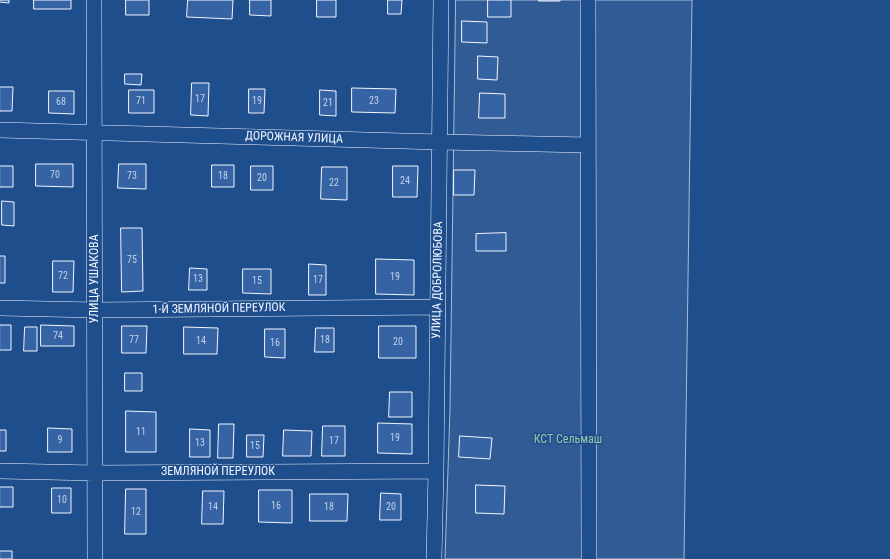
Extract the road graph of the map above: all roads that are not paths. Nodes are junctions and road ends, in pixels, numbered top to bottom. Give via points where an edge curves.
1 (94, 0) edge
2 (441, 0) edge
3 (588, 0) edge
4 (0, 130) edge
5 (94, 132) junction
6 (440, 142) junction
7 (588, 145) junction
8 (438, 307) junction
9 (0, 308) edge
10 (95, 310) junction
11 (0, 471) edge
12 (436, 471) junction
13 (95, 473) junction
14 (95, 559) edge
15 (434, 559) edge
16 (589, 559) edge

1 - 5 street, УЛИЦА УШАКОВА
2 - 6 street, УЛИЦА ДОБРОЛЮБОВА
3 - 7 street
4 - 5 street, ДОРОЖНАЯ УЛИЦА
5 - 6 street, ДОРОЖНАЯ УЛИЦА
5 - 10 street, УЛИЦА УШАКОВА
6 - 7 street, ДОРОЖНАЯ УЛИЦА
6 - 8 street, УЛИЦА ДОБРОЛЮБОВА
7 - 16 street
8 - 10 street, 1-Й ЗЕМЛЯНОЙ ПЕРЕУЛОК
8 - 12 street, УЛИЦА ДОБРОЛЮБОВА
9 - 10 street, 1-Й ЗЕМЛЯНОЙ ПЕРЕУЛОК
10 - 13 street, УЛИЦА УШАКОВА
11 - 13 street, ЗЕМЛЯНОЙ ПЕРЕУЛОК
12 - 13 street, ЗЕМЛЯНОЙ ПЕРЕУЛОК
12 - 15 street, УЛИЦА ДОБРОЛЮБОВА
13 - 14 street, УЛИЦА УШАКОВА

